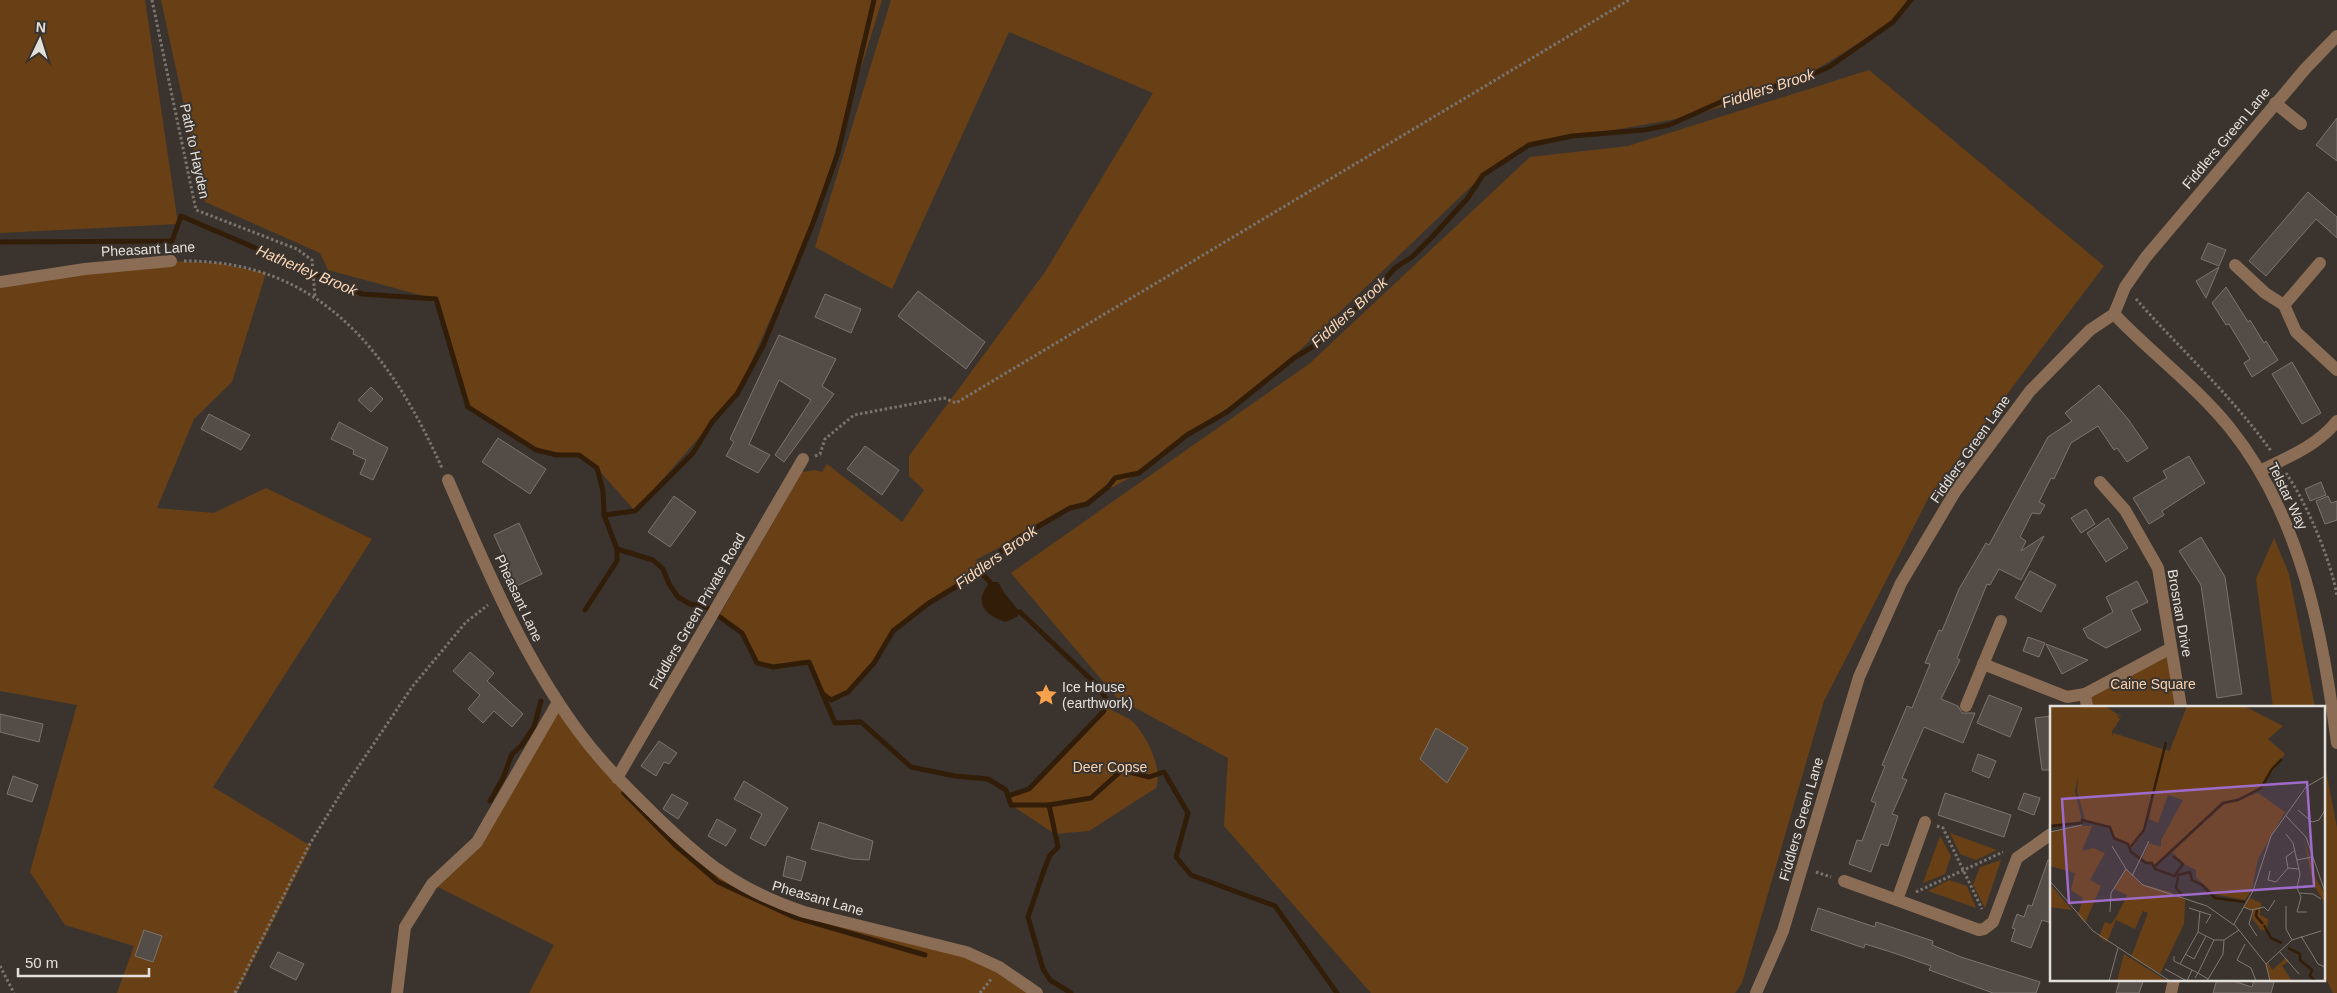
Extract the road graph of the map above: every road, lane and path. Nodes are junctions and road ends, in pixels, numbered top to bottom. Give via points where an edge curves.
1 (152, 0) edge
2 (1629, 0) edge
3 (2337, 36) edge
4 (2275, 104) junction
5 (2301, 124) dead end
6 (171, 261) joint
7 (2320, 263) dead end
8 (2235, 265) dead end
9 (0, 282) edge
10 (315, 297) junction
11 (2284, 305) junction
12 (2114, 314) junction
13 (2337, 370) edge
14 (2337, 421) edge
15 (803, 459) joint
16 (2260, 471) junction
17 (448, 480) joint
18 (2100, 482) dead end
19 (500, 596) junction
20 (2002, 621) dead end
21 (2172, 648) junction
22 (1983, 664) junction
23 (2085, 694) junction
24 (558, 702) junction
25 (1966, 706) dead end
26 (2087, 706) edge
27 (2181, 706) edge
28 (2328, 712) edge
29 (2337, 743) edge
30 (618, 778) junction
31 (1925, 822) joint
32 (2050, 835) edge
33 (2021, 854) junction
34 (1803, 868) junction
35 (1964, 872) junction
36 (1844, 881) joint
37 (1897, 900) junction
38 (1990, 926) junction
39 (0, 966) edge
40 (2174, 980) edge
41 (14, 993) edge
42 (234, 993) edge
43 (397, 993) edge
44 (1037, 993) edge
45 (1756, 993) edge
46 (2172, 993) edge

1 - 10 path, Path to Hayden via 196,210 297,249 312,260
2 - 15 path via 956,403 944,398 854,415 825,439 820,454
3 - 4 street, Fiddlers Green Lane
4 - 5 street
4 - 12 street, Fiddlers Green Lane via 2135,271
6 - 9 street, Pheasant Lane via 85,269
6 - 10 path, Pheasant Lane via 242,266 278,278
7 - 11 street
8 - 11 street via 2265,293
10 - 17 path, Pheasant Lane via 356,330 380,358 421,422
11 - 13 street via 2296,332
12 - 16 street, Telstar Way via 2189,382 2230,428
12 - 34 street, Fiddlers Green Lane via 2083,337 2030,391 1955,492 1902,583 1859,677
14 - 16 street via 2302,450
15 - 30 street, Fiddlers Green Private Road
16 - 28 street, Telstar Way via 2286,522 2304,573
17 - 19 street, Pheasant Lane
18 - 21 street, Brosnan Drive via 2125,510 2158,568
19 - 24 street, Pheasant Lane via 533,662
19 - 42 path via 466,622 412,687 344,788 308,847
20 - 22 street
21 - 23 street
21 - 27 street, Brosnan Drive
22 - 23 street via 2067,697
22 - 25 street
23 - 26 street
24 - 30 street, Pheasant Lane
24 - 43 street via 477,842 432,884 404,928
28 - 29 street, Telstar Way
30 - 44 street, Pheasant Lane via 698,856 733,882 756,894 804,912 966,952 999,967
31 - 35 path via 1943,828
31 - 37 street
32 - 33 street
33 - 35 path via 2007,850
33 - 38 street
34 - 36 path
34 - 45 street, Fiddlers Green Lane via 1783,931
35 - 37 path
35 - 38 path
36 - 37 street
37 - 38 street via 1974,928
39 - 41 path
40 - 46 street

